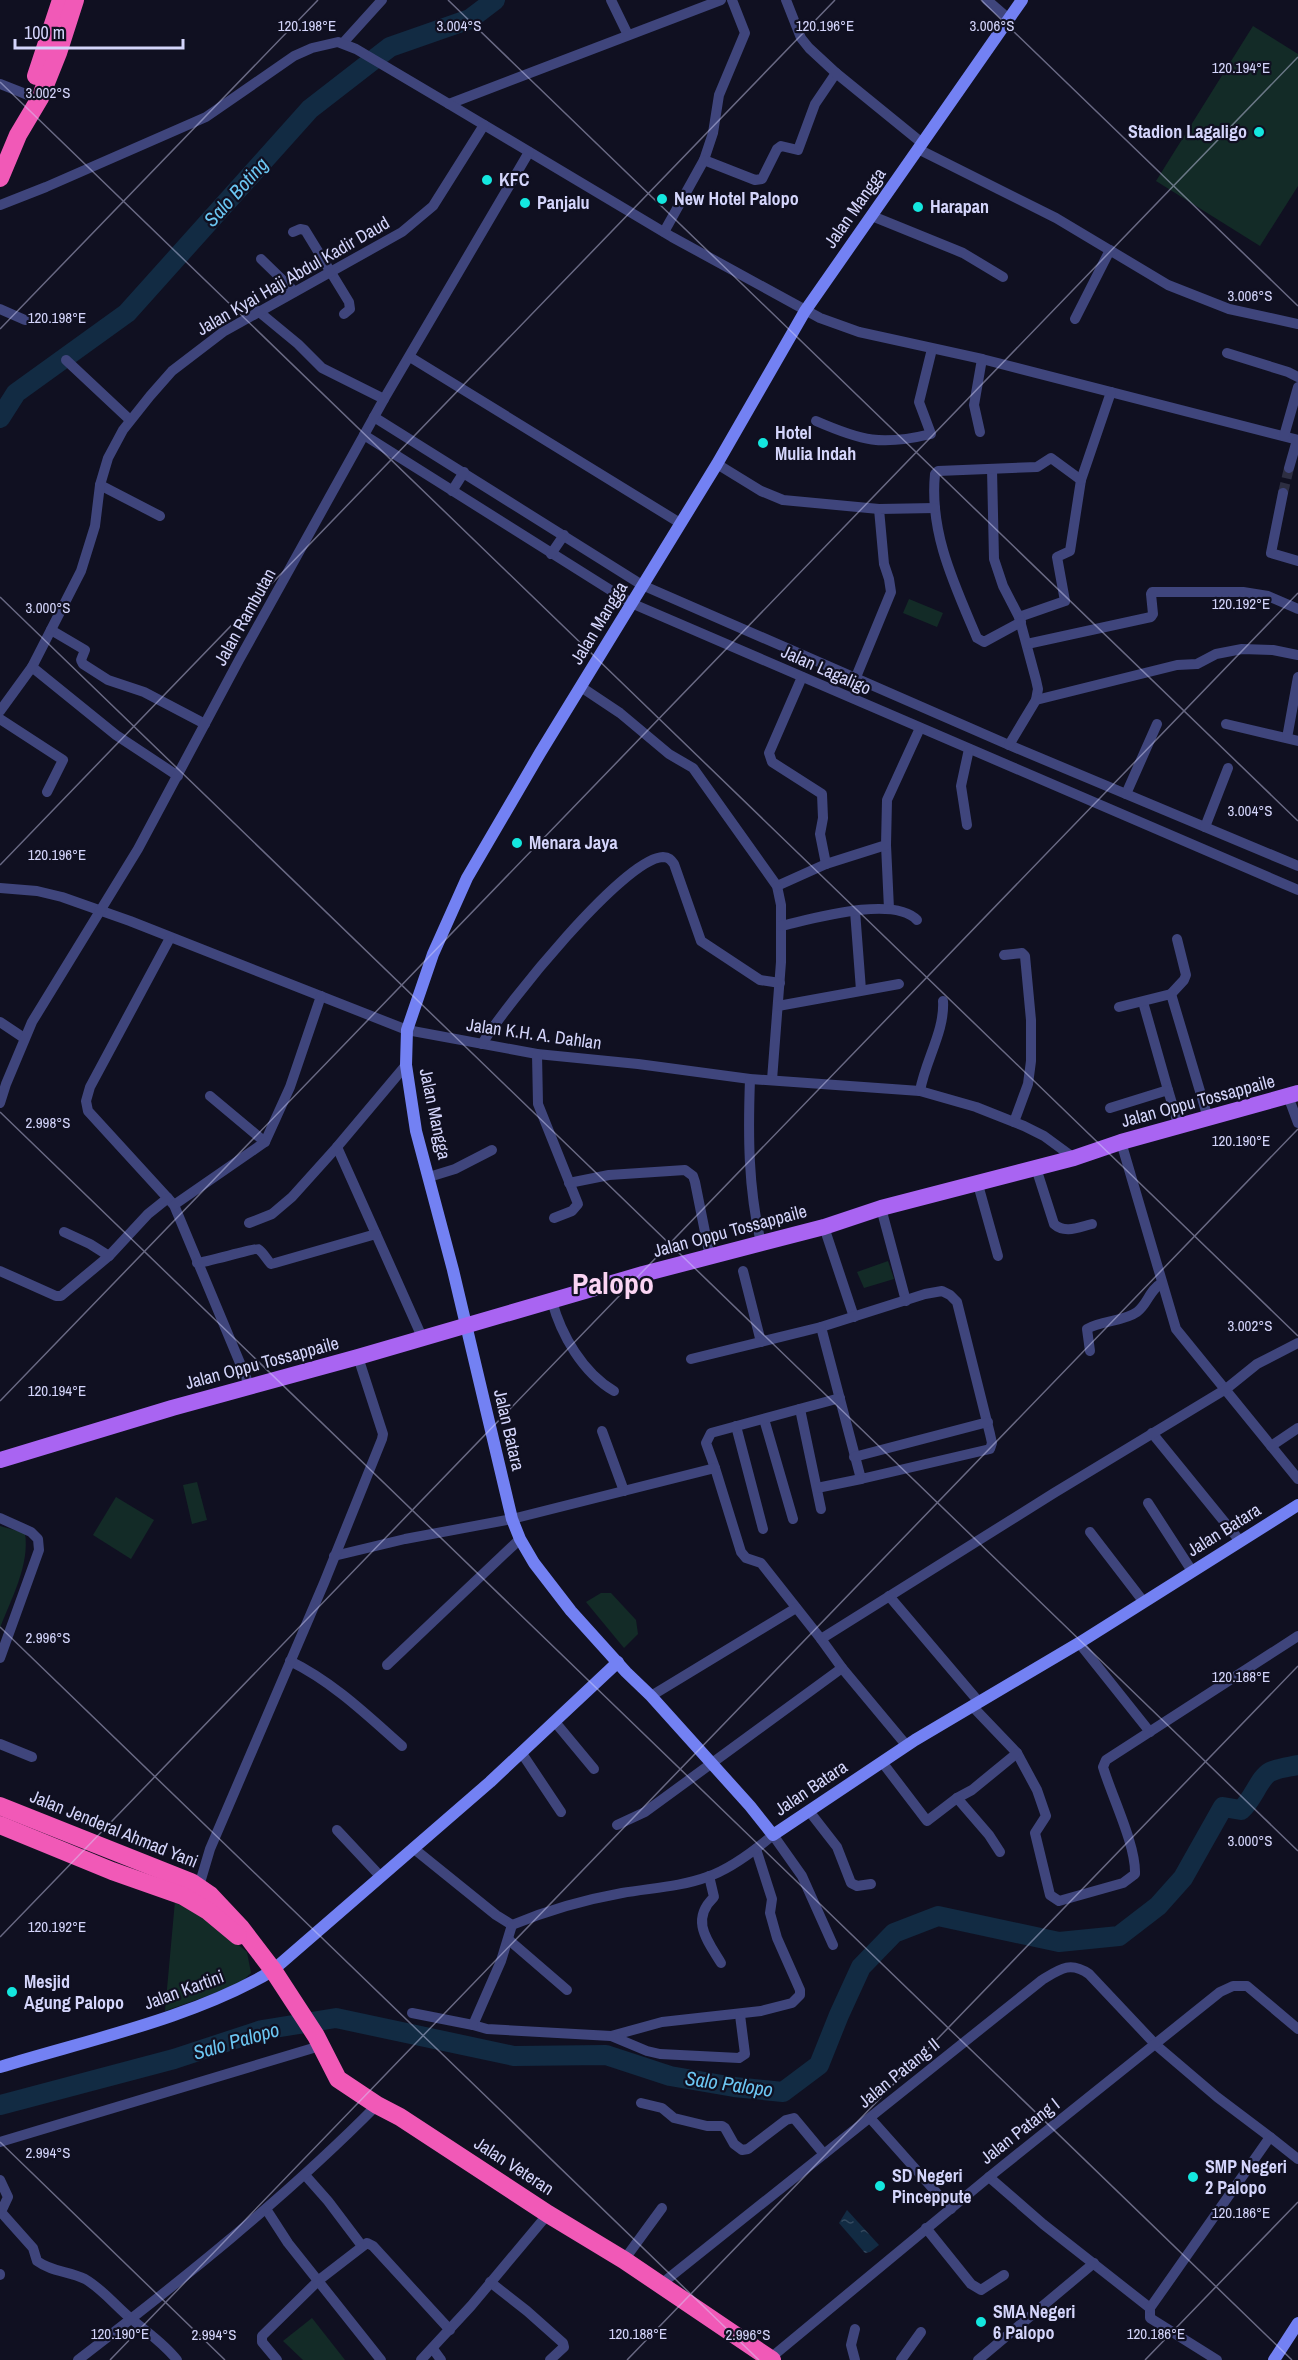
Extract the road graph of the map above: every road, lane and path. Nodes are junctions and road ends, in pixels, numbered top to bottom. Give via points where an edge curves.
1 (61, 0) edge
2 (75, 0) edge
3 (382, 0) edge
4 (611, 0) edge
5 (721, 0) edge
6 (732, 0) edge
7 (786, 0) edge
8 (987, 0) edge
9 (1022, 0) edge
10 (1009, 19) junction
11 (628, 35) junction
12 (343, 43) junction
13 (52, 51) junction
14 (836, 73) junction
15 (0, 84) edge
16 (28, 95) junction
17 (449, 104) junction
18 (484, 125) junction
19 (18, 135) junction
20 (920, 146) junction
21 (529, 152) junction
22 (704, 160) junction
23 (2, 169) edge
24 (0, 205) edge
25 (872, 216) junction
26 (293, 232) dead end
27 (664, 232) junction
28 (1110, 250) junction
29 (261, 259) dead end
30 (330, 272) junction
31 (1003, 277) dead end
32 (294, 291) junction
33 (0, 309) edge
34 (258, 311) junction
35 (805, 311) junction
36 (344, 314) dead end
37 (25, 320) dead end
38 (1075, 320) dead end
39 (1298, 324) edge
40 (932, 349) junction
41 (1227, 353) dead end
42 (410, 357) junction
43 (982, 359) junction
44 (66, 360) dead end
45 (1298, 377) edge
46 (1298, 387) edge
47 (1111, 392) junction
48 (384, 399) junction
49 (374, 417) junction
50 (130, 420) junction
51 (816, 421) dead end
52 (980, 432) dead end
53 (364, 435) junction
54 (1284, 436) junction
55 (1297, 440) edge
56 (717, 464) junction
57 (1289, 468) tunnel mouth
58 (992, 469) junction
59 (464, 472) junction
60 (1081, 480) junction
61 (100, 485) junction
62 (452, 491) junction
63 (1283, 493) tunnel mouth
64 (935, 508) junction
65 (879, 509) junction
66 (160, 516) dead end
67 (680, 523) junction
68 (564, 536) junction
69 (551, 554) junction
70 (1298, 561) edge
71 (642, 585) junction
72 (631, 603) junction
73 (1298, 609) edge
74 (1020, 620) junction
75 (51, 630) junction
76 (1027, 644) junction
77 (1298, 655) edge
78 (818, 661) junction
79 (32, 667) junction
80 (856, 677) junction
81 (1298, 677) edge
82 (805, 679) junction
83 (581, 687) junction
84 (1036, 700) junction
85 (0, 711) edge
86 (0, 719) edge
87 (205, 724) junction
88 (1157, 724) dead end
89 (1226, 724) dead end
90 (920, 728) junction
91 (987, 735) junction
92 (1292, 739) edge
93 (1009, 745) junction
94 (974, 752) junction
95 (1228, 768) dead end
96 (178, 776) junction
97 (46, 792) dead end
98 (1126, 794) junction
99 (967, 825) dead end
100 (1205, 827) junction
101 (885, 845) junction
102 (826, 864) junction
103 (1298, 866) edge
104 (777, 886) junction
105 (0, 888) edge
106 (1298, 890) edge
107 (889, 909) junction
108 (100, 911) junction
109 (855, 911) junction
110 (917, 920) dead end
111 (781, 926) junction
112 (170, 938) junction
113 (1177, 939) dead end
114 (1004, 954) dead end
115 (780, 983) junction
116 (899, 984) dead end
117 (861, 990) junction
118 (1171, 994) junction
119 (321, 996) junction
120 (943, 1001) dead end
121 (1143, 1002) junction
122 (778, 1006) junction
123 (1119, 1007) dead end
124 (0, 1022) edge
125 (407, 1030) junction
126 (24, 1038) junction
127 (482, 1044) junction
128 (537, 1054) junction
129 (406, 1065) junction
130 (750, 1078) junction
131 (772, 1080) junction
132 (1168, 1090) junction
133 (920, 1091) junction
134 (1293, 1095) edge
135 (210, 1096) dead end
136 (0, 1103) edge
137 (1110, 1108) dead end
138 (1208, 1118) junction
139 (1014, 1122) junction
140 (1298, 1123) edge
141 (1179, 1127) junction
142 (265, 1142) junction
143 (1121, 1142) junction
144 (337, 1148) junction
145 (492, 1150) dead end
146 (1074, 1158) junction
147 (1036, 1168) junction
148 (429, 1177) junction
149 (977, 1181) junction
150 (569, 1184) junction
151 (171, 1202) junction
152 (881, 1208) junction
153 (554, 1218) dead end
154 (249, 1223) dead end
155 (1092, 1224) dead end
156 (824, 1227) junction
157 (64, 1232) dead end
158 (376, 1234) junction
159 (761, 1243) junction
160 (109, 1256) junction
161 (998, 1256) dead end
162 (710, 1257) junction
163 (197, 1263) junction
164 (0, 1271) edge
165 (743, 1271) dead end
166 (1162, 1283) junction
167 (552, 1301) junction
168 (906, 1301) junction
169 (854, 1317) junction
170 (465, 1325) junction
171 (821, 1327) junction
172 (422, 1337) junction
173 (761, 1342) junction
174 (1298, 1343) edge
175 (1090, 1351) dead end
176 (358, 1357) junction
177 (691, 1359) dead end
178 (250, 1387) junction
179 (1226, 1389) junction
180 (614, 1391) dead end
181 (840, 1398) junction
182 (800, 1409) junction
183 (764, 1419) junction
184 (988, 1422) junction
185 (736, 1426) junction
186 (1298, 1428) edge
187 (602, 1431) dead end
188 (1152, 1433) junction
189 (1271, 1446) junction
190 (854, 1457) junction
191 (0, 1460) edge
192 (715, 1468) junction
193 (861, 1479) junction
194 (1298, 1479) edge
195 (817, 1488) junction
196 (624, 1491) junction
197 (1148, 1503) dead end
198 (1298, 1505) edge
199 (821, 1509) dead end
200 (0, 1518) edge
201 (512, 1519) junction
202 (793, 1519) dead end
203 (763, 1529) dead end
204 (1090, 1532) dead end
205 (520, 1539) junction
206 (1240, 1541) junction
207 (334, 1556) junction
208 (1192, 1571) junction
209 (889, 1596) junction
210 (1143, 1601) junction
211 (796, 1608) junction
212 (1298, 1636) edge
213 (821, 1639) junction
214 (1079, 1642) junction
215 (0, 1658) edge
216 (290, 1661) junction
217 (618, 1662) junction
218 (387, 1665) dead end
219 (842, 1668) junction
220 (651, 1696) junction
221 (976, 1705) junction
222 (555, 1722) junction
223 (1150, 1732) junction
224 (0, 1744) edge
225 (402, 1746) dead end
226 (907, 1746) junction
227 (521, 1752) junction
228 (1017, 1753) junction
229 (32, 1757) dead end
230 (882, 1762) junction
231 (710, 1763) junction
232 (594, 1769) dead end
233 (957, 1798) junction
234 (0, 1806) edge
235 (809, 1810) junction
236 (561, 1812) dead end
237 (0, 1825) edge
238 (617, 1825) dead end
239 (337, 1830) dead end
240 (773, 1835) junction
241 (413, 1848) junction
242 (756, 1849) junction
243 (1000, 1852) dead end
244 (119, 1854) junction
245 (112, 1871) junction
246 (709, 1876) junction
247 (381, 1877) junction
248 (871, 1884) dead end
249 (199, 1886) junction
250 (512, 1925) junction
251 (509, 1940) junction
252 (833, 1945) dead end
253 (257, 1949) junction
254 (721, 1963) dead end
255 (273, 1970) junction
256 (567, 1990) dead end
257 (412, 2013) dead end
258 (740, 2015) junction
259 (473, 2025) junction
260 (1298, 2029) edge
261 (611, 2036) junction
262 (318, 2041) junction
263 (1156, 2045) junction
264 (0, 2067) edge
265 (641, 2103) dead end
266 (377, 2105) junction
267 (870, 2118) junction
268 (1270, 2137) junction
269 (0, 2142) edge
270 (824, 2154) junction
271 (1298, 2159) edge
272 (305, 2175) junction
273 (989, 2177) junction
274 (0, 2180) edge
275 (662, 2208) dead end
276 (266, 2209) junction
277 (951, 2209) junction
278 (548, 2214) junction
279 (926, 2228) junction
280 (362, 2246) junction
281 (624, 2260) junction
282 (1094, 2263) junction
283 (1004, 2275) dead end
284 (319, 2280) junction
285 (489, 2282) junction
286 (660, 2285) junction
287 (1150, 2308) junction
288 (130, 2318) junction
289 (1298, 2324) edge
290 (855, 2329) dead end
291 (450, 2330) junction
292 (921, 2332) dead end
293 (433, 2349) junction
294 (770, 2359) edge
295 (78, 2360) edge
296 (177, 2360) edge
297 (277, 2360) edge
298 (381, 2360) edge
299 (421, 2360) edge
300 (441, 2360) edge
301 (550, 2360) edge
302 (855, 2360) edge
303 (901, 2360) edge
304 (978, 2360) edge
305 (1216, 2360) edge
306 (1274, 2360) edge

1 - 13 highway
2 - 13 highway
3 - 12 street
4 - 11 street
5 - 11 street
6 - 22 street via 746,33 719,94
7 - 14 street via 804,43
8 - 10 street
9 - 10 street, Jalan Mangga
10 - 20 street, Jalan Mangga
11 - 17 street
12 - 17 street
12 - 24 street via 327,44 294,56 206,117
13 - 16 highway
13 - 19 highway via 32,114
14 - 20 street
14 - 22 street via 815,104 798,150 781,146 777,149 762,179 758,181
15 - 16 street
16 - 19 highway
17 - 18 street
18 - 21 street
18 - 30 street, Jalan Kyai Haji Abdul Kadir Daud via 426,214
19 - 23 highway
20 - 25 street, Jalan Mangga
20 - 28 street
21 - 27 street
21 - 42 street, Jalan Rambutan
22 - 27 street
25 - 31 street via 963,253
25 - 35 street, Jalan Mangga
26 - 30 street via 305,230
27 - 35 street
28 - 38 street
28 - 39 street via 1168,285 1229,309
29 - 32 street
30 - 32 street, Jalan Kyai Haji Abdul Kadir Daud
30 - 36 street via 350,306
32 - 34 street, Jalan Kyai Haji Abdul Kadir Daud
33 - 37 street
34 - 48 street via 322,368
34 - 50 street, Jalan Kyai Haji Abdul Kadir Daud via 172,371
35 - 40 street via 859,332
35 - 56 street, Jalan Mangga
40 - 43 street
40 - 51 street via 919,402 931,434 902,441 877,441 846,434
41 - 45 street
42 - 48 street, Jalan Rambutan
42 - 67 street
43 - 47 street
43 - 52 street via 974,405
44 - 50 street
46 - 54 street
47 - 54 street
47 - 60 street
48 - 49 street, Jalan Rambutan
49 - 53 street, Jalan Rambutan
49 - 59 street, Jalan Lagaligo
50 - 61 street, Jalan Kyai Haji Abdul Kadir Daud via 113,445
53 - 62 street, Jalan Lagaligo
53 - 87 street, Jalan Rambutan
54 - 55 street
55 - 57 street
56 - 65 street via 783,500
56 - 67 street, Jalan Mangga
58 - 60 street via 1037,467 1051,458
58 - 64 street via 936,473
58 - 74 street via 994,559
59 - 62 street
59 - 68 street, Jalan Lagaligo
60 - 74 street via 1070,552 1057,556 1066,600
61 - 66 street
61 - 75 street, Jalan Kyai Haji Abdul Kadir Daud via 95,526 81,571
62 - 69 street, Jalan Lagaligo
63 - 70 street via 1271,553
64 - 65 street
64 - 74 street via 948,570 977,638 984,642
65 - 80 street via 891,592
67 - 71 street, Jalan Mangga
68 - 69 street
68 - 71 street, Jalan Lagaligo
69 - 72 street, Jalan Lagaligo
71 - 72 street, Jalan Mangga
71 - 78 street, Jalan Lagaligo
72 - 82 street, Jalan Lagaligo
72 - 83 street, Jalan Mangga
73 - 76 street via 1268,596 1243,592 1152,592 1151,617
74 - 76 street
75 - 79 street, Jalan Kyai Haji Abdul Kadir Daud
75 - 87 street via 85,650 83,664 108,680 144,692
76 - 84 street via 1038,689
77 - 84 street via 1249,649 1223,652 1197,664
78 - 80 street, Jalan Lagaligo
78 - 82 street
79 - 85 street, Jalan Kyai Haji Abdul Kadir Daud
79 - 96 street via 116,735
80 - 91 street, Jalan Lagaligo
81 - 92 street
82 - 90 street, Jalan Lagaligo
82 - 102 street via 769,753 772,762 822,794 820,834
83 - 104 street via 693,768
83 - 125 street, Jalan Mangga via 467,878 433,954
84 - 93 street
86 - 97 street via 63,760
87 - 96 street, Jalan Rambutan
88 - 98 street
89 - 92 street
90 - 94 street, Jalan Lagaligo
90 - 101 street via 887,800
91 - 93 street, Jalan Lagaligo
91 - 94 street
93 - 98 street, Jalan Lagaligo
94 - 99 street via 961,786
94 - 106 street, Jalan Lagaligo
95 - 100 street
96 - 108 street, Jalan Rambutan
98 - 100 street, Jalan Lagaligo
100 - 103 street, Jalan Lagaligo
101 - 102 street
101 - 107 street
102 - 104 street
104 - 111 street
105 - 108 street, Jalan K.H. A. Dahlan via 37,891
107 - 109 street
107 - 110 street via 906,912
108 - 112 street, Jalan K.H. A. Dahlan
108 - 126 street, Jalan Rambutan
109 - 111 street
109 - 117 street
111 - 115 street
112 - 119 street, Jalan K.H. A. Dahlan
112 - 151 street via 86,1101 95,1120
113 - 118 street via 1186,975
114 - 139 street via 1025,956 1031,1020 1028,1084
115 - 122 street
115 - 127 street via 760,980 701,941 674,864 662,857 646,863 604,897 519,991
116 - 117 street
117 - 122 street
118 - 121 street
118 - 138 street
119 - 125 street, Jalan K.H. A. Dahlan
119 - 142 street via 290,1087
120 - 133 street via 940,1027
121 - 123 street
121 - 132 street
122 - 131 street
124 - 126 street
125 - 127 street, Jalan K.H. A. Dahlan
125 - 129 street, Jalan Mangga
126 - 136 street, Jalan Rambutan
127 - 128 street, Jalan K.H. A. Dahlan
128 - 130 street, Jalan K.H. A. Dahlan
128 - 150 street via 538,1104
129 - 144 street
129 - 148 street, Jalan Mangga via 410,1104
130 - 131 street, Jalan K.H. A. Dahlan
130 - 159 street via 750,1174
131 - 133 street, Jalan K.H. A. Dahlan
132 - 137 street
132 - 141 street
133 - 139 street, Jalan K.H. A. Dahlan
134 - 138 main road, Jalan Oppu Tossappaile
134 - 140 street
135 - 142 street
138 - 141 main road, Jalan Oppu Tossappaile
139 - 146 street, Jalan K.H. A. Dahlan via 1044,1136
141 - 143 main road, Jalan Oppu Tossappaile
142 - 151 street
143 - 146 main road, Jalan Oppu Tossappaile
143 - 166 street
144 - 154 street via 282,1206
144 - 158 street
145 - 148 street
146 - 147 main road, Jalan Oppu Tossappaile
147 - 149 main road, Jalan Oppu Tossappaile
147 - 155 street via 1054,1224 1068,1230
148 - 170 street, Jalan Mangga
149 - 152 main road, Jalan Oppu Tossappaile
149 - 161 street
150 - 153 street via 578,1204 572,1211
150 - 162 street via 609,1175 685,1170 695,1182
151 - 160 street via 148,1214
151 - 163 street
152 - 156 main road, Jalan Oppu Tossappaile
152 - 168 street
156 - 159 main road, Jalan Oppu Tossappaile
156 - 169 street
157 - 160 street
158 - 163 street via 271,1264 254,1248
158 - 172 street
159 - 162 main road, Jalan Oppu Tossappaile
160 - 164 street via 61,1296
162 - 167 main road, Jalan Oppu Tossappaile
163 - 178 street
165 - 173 street
166 - 175 street via 1154,1287 1136,1313 1087,1329
166 - 179 street via 1176,1329
167 - 170 main road, Jalan Oppu Tossappaile
167 - 180 street via 567,1338 584,1365 594,1378
168 - 169 street
168 - 184 street via 942,1291 957,1302
169 - 171 street
170 - 172 main road, Jalan Oppu Tossappaile
170 - 201 street, Jalan Batara
171 - 173 street
171 - 181 street
172 - 176 main road, Jalan Oppu Tossappaile
173 - 177 street
174 - 179 street via 1257,1364
176 - 178 main road, Jalan Oppu Tossappaile
176 - 207 street via 383,1434
178 - 191 main road, Jalan Oppu Tossappaile
179 - 188 street
179 - 189 street
181 - 182 street
181 - 190 street
182 - 183 street
182 - 195 street
183 - 185 street
183 - 202 street
184 - 190 street
184 - 193 street via 992,1443 986,1451
185 - 192 street via 708,1436 706,1443
185 - 203 street
186 - 189 street
187 - 196 street
188 - 206 street
188 - 209 street
189 - 194 street
190 - 193 street
192 - 196 street
192 - 211 street via 741,1552 761,1563
193 - 195 street
195 - 199 street
196 - 201 street
197 - 208 street
198 - 206 street, Jalan Batara
200 - 215 street via 31,1532 38,1539 39,1550
201 - 205 street, Jalan Batara
201 - 207 street
204 - 210 street
205 - 217 street, Jalan Batara via 571,1611
205 - 218 street
206 - 208 street, Jalan Batara
207 - 216 street
208 - 210 street, Jalan Batara
209 - 213 street
209 - 221 street
210 - 214 street, Jalan Batara
211 - 213 street
211 - 220 street
212 - 223 street
213 - 219 street
214 - 221 street, Jalan Batara
214 - 223 street
216 - 225 street via 348,1699
216 - 249 street via 210,1849
217 - 220 street, Jalan Batara
217 - 222 street, Jalan Kartini
219 - 226 street
219 - 231 street
220 - 231 street, Jalan Batara
221 - 226 street, Jalan Batara
221 - 228 street
222 - 227 street, Jalan Kartini
222 - 232 street
223 - 228 street via 1111,1756 1103,1767 1127,1835 1134,1874 1123,1883 1059,1901 1050,1895 1036,1839 1037,1828 1046,1816
224 - 229 street
226 - 230 street, Jalan Batara
227 - 236 street
227 - 241 street, Jalan Kartini
228 - 233 street
230 - 233 street via 927,1821
230 - 235 street, Jalan Batara
231 - 238 street via 645,1812
231 - 240 street, Jalan Batara
233 - 243 street
234 - 244 highway, Jalan Jenderal Ahmad Yani
235 - 240 street, Jalan Batara
235 - 248 street via 837,1847 851,1883
237 - 245 highway, Jalan Jenderal Ahmad Yani
239 - 247 street
240 - 242 street
240 - 252 street via 802,1876
241 - 247 street, Jalan Kartini
241 - 250 street
242 - 246 street
242 - 258 street via 772,1899 770,1912 777,1938 800,1995 792,2003
244 - 245 highway
244 - 249 highway, Jalan Jenderal Ahmad Yani
245 - 253 highway, Jalan Jenderal Ahmad Yani via 183,1896
246 - 250 street via 561,1906
246 - 254 street via 714,1897 705,1905 702,1931
247 - 255 street, Jalan Kartini
249 - 253 highway, Jalan Jenderal Ahmad Yani via 226,1910
250 - 251 street
251 - 256 street
251 - 259 street
253 - 255 highway, Jalan Jenderal Ahmad Yani
255 - 262 highway, Jalan Veteran
255 - 264 street, Jalan Kartini via 182,2012
257 - 259 street
258 - 261 street via 662,2022
258 - 261 street via 745,2054 738,2058 660,2054
259 - 261 street
260 - 263 street, Jalan Patang I via 1258,1994 1239,1985 1220,1992
262 - 266 highway, Jalan Veteran via 338,2079
262 - 269 street
263 - 267 street, Jalan Patang II via 1089,1974 1078,1967 1066,1967 1042,1980
263 - 268 street
263 - 273 street, Jalan Patang I
265 - 270 street via 662,2108 674,2118 722,2126 742,2150 794,2118
266 - 272 street
266 - 278 highway, Jalan Veteran
267 - 270 street, Jalan Patang II
267 - 277 street
268 - 271 street
268 - 287 street
270 - 286 street, Jalan Patang II
272 - 276 street
272 - 280 street
273 - 277 street, Jalan Patang I
273 - 282 street
274 - 288 street via 8,2197 1,2212 33,2248 37,2261 86,2280
275 - 281 street
276 - 284 street
276 - 288 street
277 - 279 street, Jalan Patang I
278 - 281 highway, Jalan Veteran
278 - 285 street
279 - 283 street via 978,2289
279 - 294 street, Jalan Patang I
280 - 284 street
280 - 291 street via 367,2243 373,2247
281 - 286 highway, Jalan Veteran
282 - 287 street
282 - 304 street
284 - 297 street via 260,2338
284 - 298 street
285 - 291 street
285 - 301 street via 563,2343 564,2347
286 - 294 highway, Jalan Veteran
287 - 305 street via 1150,2318
288 - 295 street
288 - 296 street
289 - 306 street
290 - 302 street via 851,2345
291 - 293 street
292 - 303 street
293 - 299 street
293 - 300 street

